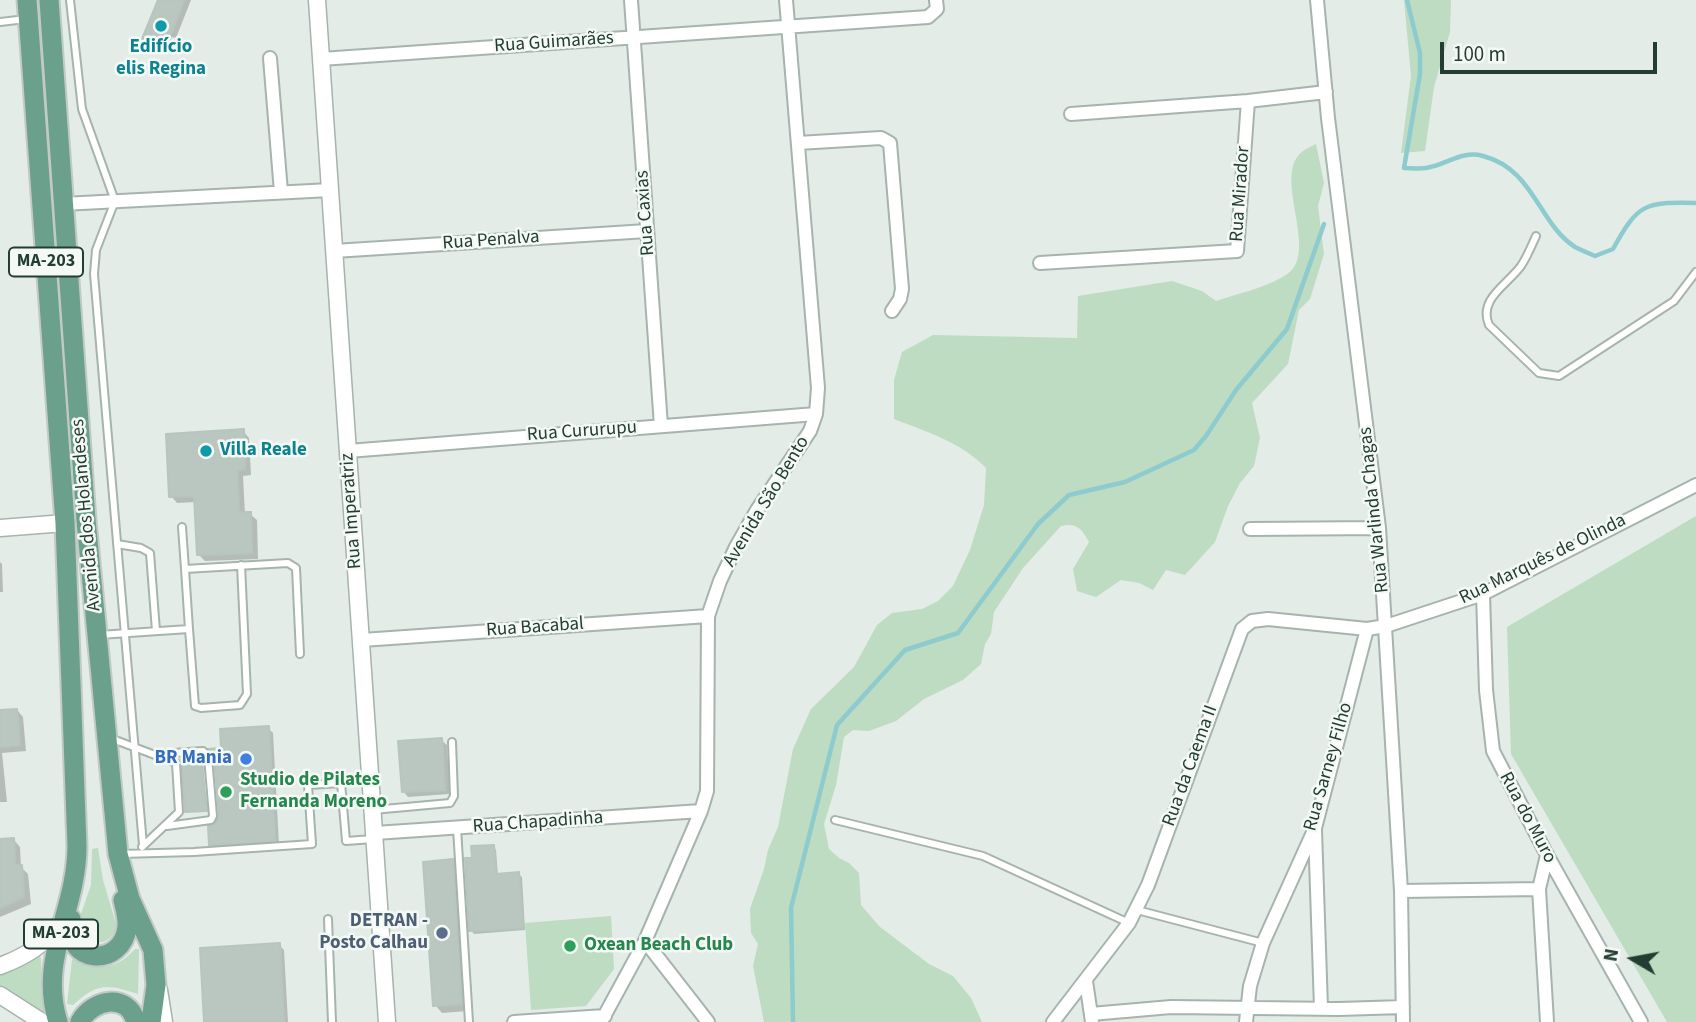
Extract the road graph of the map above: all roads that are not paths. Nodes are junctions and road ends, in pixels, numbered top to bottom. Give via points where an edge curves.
1 (49, 0) edge
2 (70, 0) edge
3 (317, 0) edge
4 (631, 0) edge
5 (786, 0) edge
6 (936, 0) edge
7 (1317, 0) edge
8 (28, 9) edge
9 (0, 22) edge
10 (788, 27) junction
11 (633, 37) junction
12 (270, 58) dead end
13 (321, 59) junction
14 (1326, 92) junction
15 (1248, 101) junction
16 (1071, 114) dead end
17 (798, 143) junction
18 (330, 190) junction
19 (281, 192) junction
20 (115, 201) junction
21 (63, 204) junction
22 (647, 232) junction
23 (1535, 236) dead end
24 (334, 251) junction
25 (1040, 263) dead end
26 (1696, 272) edge
27 (892, 311) dead end
28 (816, 414) junction
29 (661, 426) junction
30 (348, 451) junction
31 (1696, 485) edge
32 (65, 523) junction
33 (182, 527) dead end
34 (0, 528) edge
35 (1379, 528) junction
36 (1250, 529) dead end
37 (117, 544) junction
38 (241, 565) junction
39 (185, 569) junction
40 (1483, 594) junction
41 (708, 616) junction
42 (1386, 626) junction
43 (189, 629) junction
44 (1367, 629) junction
45 (156, 631) junction
46 (125, 633) junction
47 (97, 635) junction
48 (362, 640) junction
49 (300, 653) dead end
50 (107, 737) junction
51 (452, 743) dead end
52 (134, 746) junction
53 (154, 754) junction
54 (373, 810) junction
55 (701, 811) junction
56 (835, 820) dead end
57 (165, 826) junction
58 (457, 828) junction
59 (1315, 828) junction
60 (375, 836) junction
61 (144, 845) junction
62 (76, 846) junction
63 (127, 853) junction
64 (1547, 855) junction
65 (1539, 888) junction
66 (1401, 891) junction
67 (1136, 910) junction
68 (67, 913) junction
69 (328, 919) dead end
70 (1129, 922) junction
71 (645, 942) junction
72 (1263, 943) junction
73 (0, 965) edge
74 (156, 966) junction
75 (1086, 981) junction
76 (0, 995) edge
77 (1246, 1006) junction
78 (1403, 1007) junction
79 (1321, 1008) junction
80 (1340, 1015) edge
81 (1091, 1018) edge
82 (604, 1020) edge
83 (42, 1022) edge
84 (58, 1022) edge
85 (79, 1022) edge
86 (136, 1022) edge
87 (151, 1022) edge
88 (164, 1022) edge
89 (332, 1022) edge
90 (387, 1022) edge
91 (469, 1022) edge
92 (514, 1022) edge
93 (708, 1022) edge
94 (1054, 1022) edge
95 (1245, 1022) edge
96 (1403, 1022) edge
97 (1547, 1022) edge
98 (1641, 1022) edge

1 - 21 main road, Avenida dos Holandeses / MA-203
2 - 20 lane via 82,109
3 - 13 street, Rua Imperatriz
4 - 11 street, Rua Caxias
5 - 10 street, Avenida São Bento
6 - 10 street, Rua Guimarães via 937,9 928,18
7 - 14 street, Rua Warlinda Chagas
8 - 9 lane
8 - 32 main road, Avenida dos Holandeses / MA-203
10 - 11 street, Rua Guimarães
10 - 17 street, Avenida São Bento
11 - 13 street, Rua Guimarães
11 - 22 street, Rua Caxias
12 - 19 street
13 - 18 street, Rua Imperatriz
14 - 15 street
14 - 35 street, Rua Warlinda Chagas
15 - 16 street
15 - 25 street, Rua Mirador via 1237,251
17 - 27 street via 881,138 890,143 902,289
17 - 28 street, Avenida São Bento via 818,388
18 - 19 street
18 - 24 street, Rua Imperatriz
19 - 20 street
20 - 21 street
20 - 37 lane via 96,250 94,274
21 - 47 main road, Avenida dos Holandeses / MA-203
22 - 24 street, Rua Penalva
22 - 29 street, Rua Caxias
23 - 26 lane via 1519,268 1487,305 1485,315 1499,335 1539,373 1549,376 1559,376 1674,301
24 - 30 street, Rua Imperatriz
28 - 29 street, Rua Cururupu
28 - 41 street, Avenida São Bento via 810,432 736,547
29 - 30 street, Rua Cururupu
30 - 48 street, Rua Imperatriz
31 - 40 street, Rua Marquês de Olinda
32 - 34 street
32 - 62 main road, Avenida dos Holandeses / MA-203
33 - 39 lane
35 - 36 street
35 - 42 street, Rua Warlinda Chagas
37 - 45 lane via 150,553
37 - 46 lane
38 - 39 lane
38 - 43 lane via 247,694 240,705 195,706
38 - 49 lane via 295,565
39 - 43 lane
40 - 42 street, Rua Marquês de Olinda
40 - 64 street, Rua do Muro via 1493,751
41 - 48 street, Rua Bacabal
41 - 55 street, Avenida São Bento via 707,791
42 - 44 street, Rua da Caema II
42 - 66 street, Rua Warlinda Chagas
43 - 45 lane
44 - 59 street, Rua Sarney Filho
44 - 67 street, Rua da Caema II via 1268,619 1242,628
45 - 46 lane
46 - 47 lane
46 - 52 lane
47 - 50 main road, Avenida dos Holandeses / MA-203
48 - 54 street, Rua Imperatriz
50 - 52 lane
50 - 63 main road, Avenida dos Holandeses / MA-203
51 - 54 lane via 454,796 450,803
52 - 53 lane
52 - 61 lane
53 - 57 lane via 176,763 179,812
53 - 57 lane via 202,751 208,757 211,820
54 - 60 street, Rua Imperatriz
55 - 58 street, Rua Chapadinha
55 - 71 street, Avenida São Bento
56 - 70 lane via 983,856
57 - 61 lane
58 - 60 street, Rua Chapadinha
58 - 91 lane
59 - 72 street, Rua Sarney Filho
59 - 79 street
60 - 63 lane via 346,841 341,783 308,785 312,844
60 - 90 street, Rua Imperatriz
61 - 63 lane
62 - 63 main road via 78,887 70,937 78,949 92,956 114,951 126,934 121,891
62 - 68 main road, Avenida dos Holandeses / MA-203 via 75,880
63 - 74 main road, Avenida dos Holandeses / MA-203 via 127,891 151,942
64 - 65 street
64 - 98 street, Rua do Muro
65 - 66 street
65 - 97 street
66 - 78 street, Rua Warlinda Chagas
67 - 70 street, Rua da Caema II
67 - 72 lane
68 - 73 street via 41,945
68 - 84 main road, Avenida dos Holandeses / MA-203 via 51,973
69 - 89 lane
70 - 75 street, Rua da Caema II
71 - 82 street, Avenida São Bento
71 - 93 street
72 - 77 street, Rua Sarney Filho
74 - 87 main road, Avenida dos Holandeses / MA-203
74 - 88 street
75 - 81 street
75 - 94 street, Rua da Caema II
76 - 83 street
77 - 79 street
77 - 81 street via 1171,1007
77 - 95 street, Rua Sarney Filho
78 - 80 street
78 - 96 street, Rua Warlinda Chagas
79 - 80 street
82 - 92 street
85 - 86 main road via 93,1006 114,1002 131,1009

